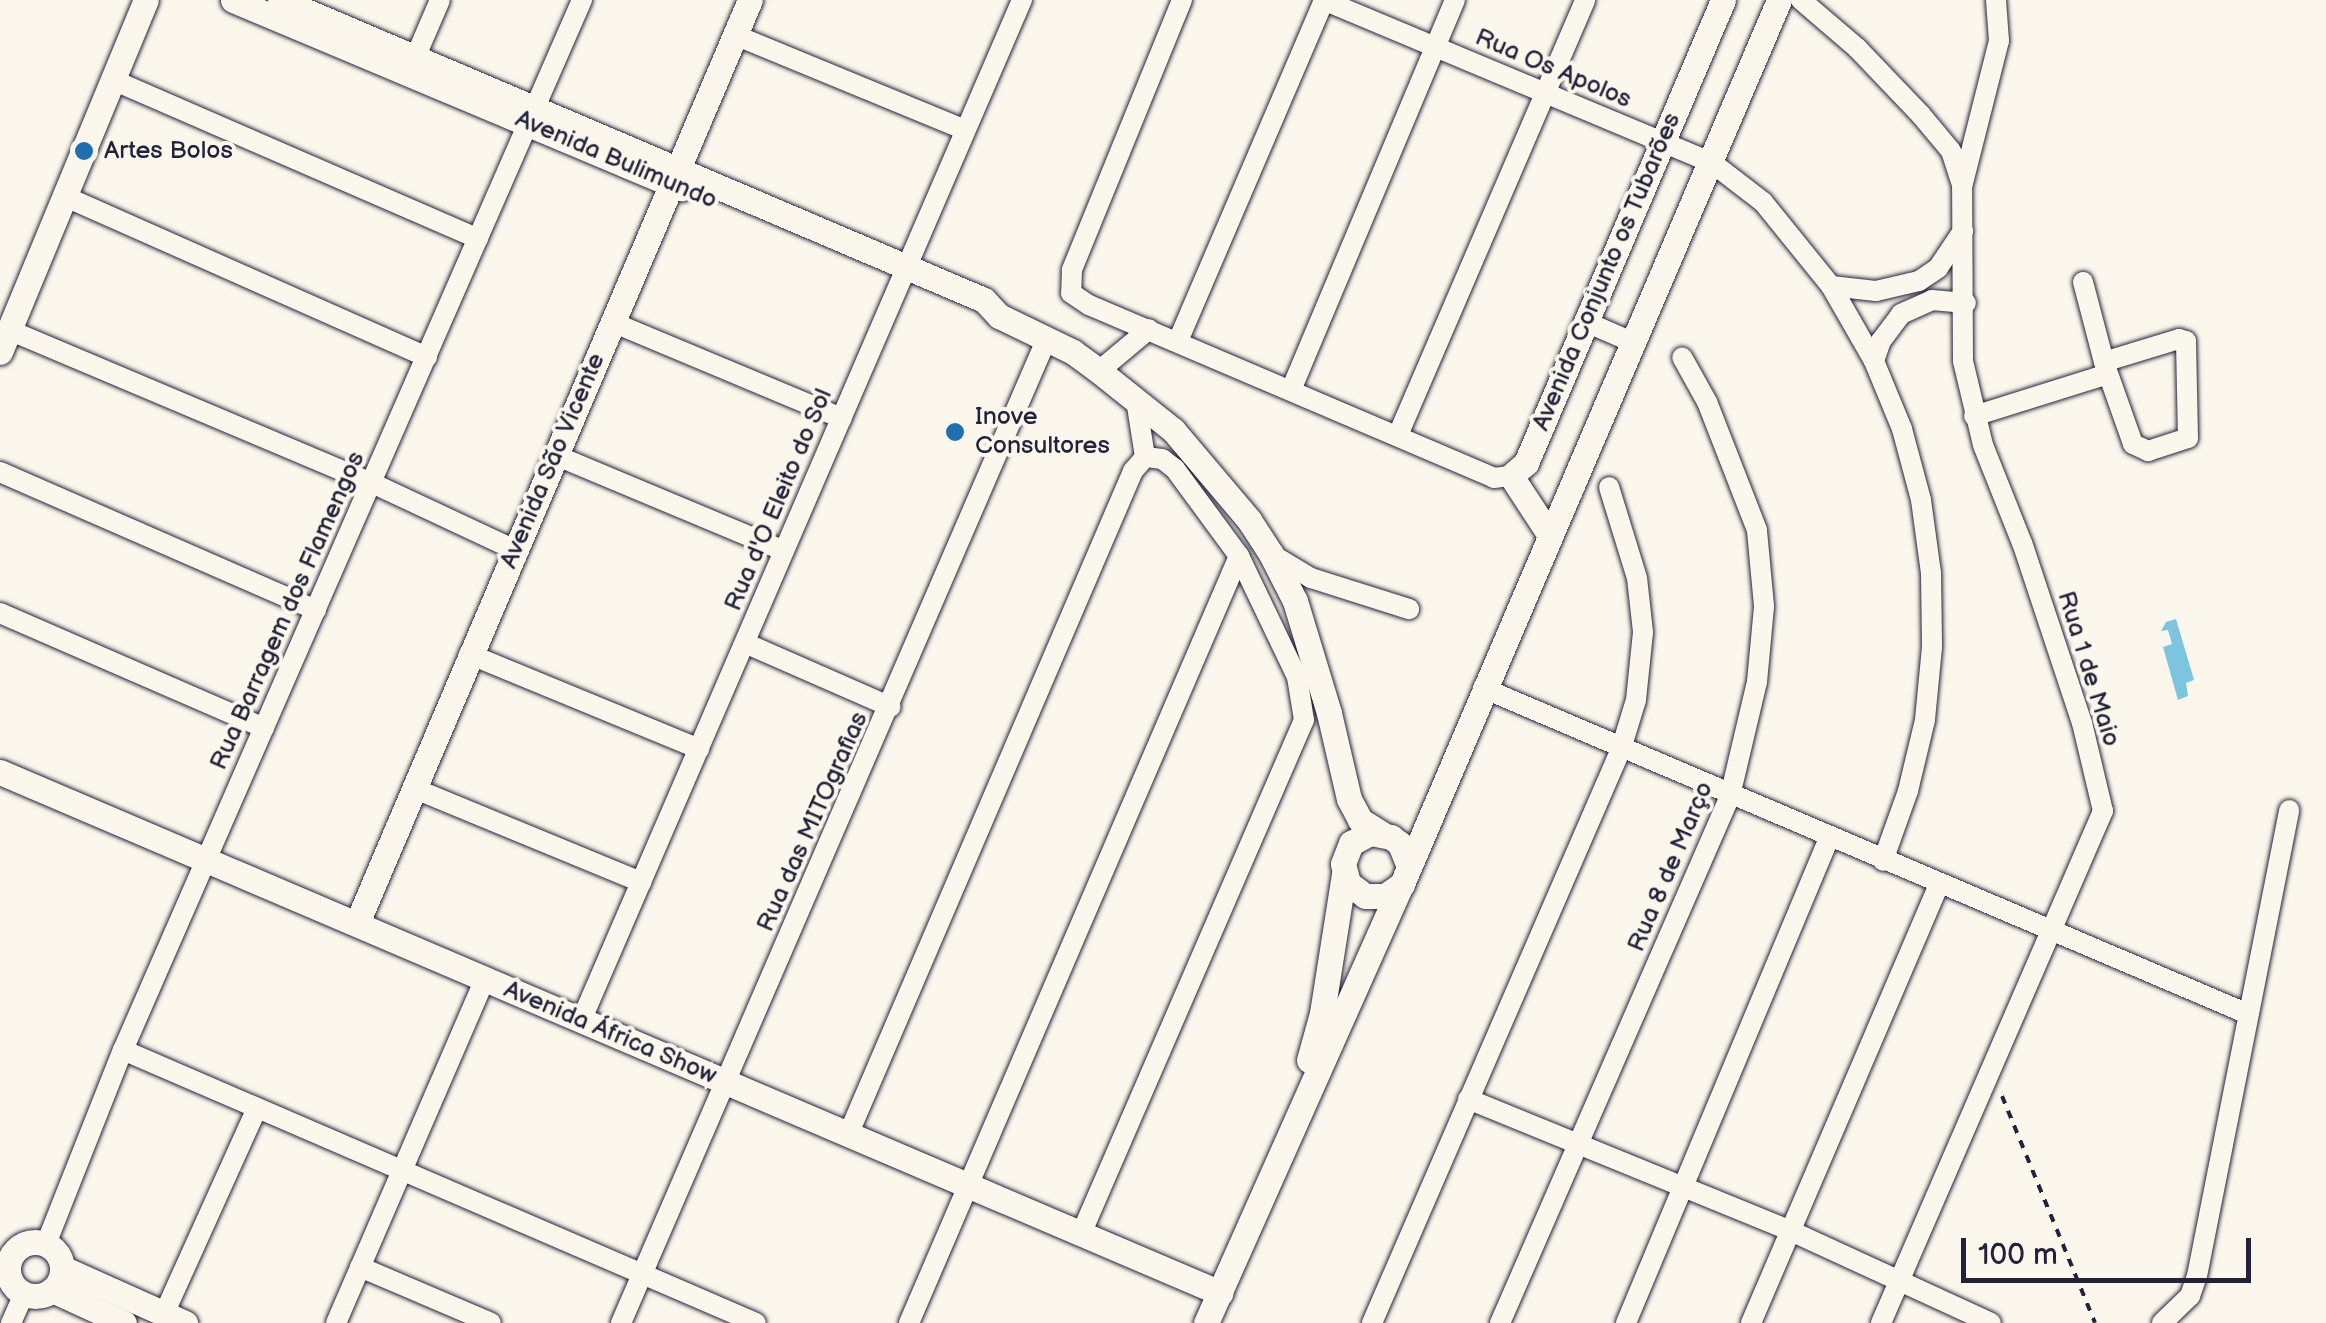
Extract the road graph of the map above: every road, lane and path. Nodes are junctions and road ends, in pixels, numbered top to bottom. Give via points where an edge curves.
1 (146, 0) edge
2 (233, 0) edge
3 (440, 0) edge
4 (582, 0) edge
5 (750, 0) edge
6 (1022, 0) edge
7 (1182, 0) edge
8 (1324, 0) edge
9 (1455, 0) edge
10 (1585, 0) edge
11 (1724, 0) edge
12 (1779, 0) edge
13 (1802, 0) edge
14 (1996, 0) edge
15 (294, 3) edge
16 (735, 36) junction
17 (1436, 47) junction
18 (415, 58) junction
19 (113, 80) junction
20 (1544, 92) junction
21 (533, 114) junction
22 (965, 130) junction
23 (1662, 142) junction
24 (1711, 162) junction
25 (674, 175) junction
26 (1962, 187) junction
27 (66, 197) junction
28 (1963, 231) junction
29 (478, 239) junction
30 (903, 274) junction
31 (2083, 282) dead end
32 (1831, 286) junction
33 (1966, 303) junction
34 (7, 322) edge
35 (612, 322) junction
36 (1586, 322) junction
37 (1149, 329) junction
38 (1047, 338) junction
39 (1178, 341) junction
40 (1632, 342) junction
41 (1682, 356) dead end
42 (427, 357) junction
43 (1874, 362) junction
44 (2106, 368) junction
45 (1099, 371) junction
46 (1291, 390) junction
47 (1136, 400) junction
48 (1974, 416) junction
49 (842, 418) junction
50 (1398, 435) junction
51 (554, 455) junction
52 (1145, 456) junction
53 (0, 472) edge
54 (1511, 476) junction
55 (372, 483) junction
56 (1609, 487) dead end
57 (1548, 534) junction
58 (515, 550) junction
59 (784, 552) junction
60 (1270, 554) junction
61 (1239, 556) junction
62 (1408, 609) dead end
63 (316, 610) junction
64 (0, 613) edge
65 (744, 642) junction
66 (469, 654) junction
67 (1483, 688) junction
68 (891, 706) junction
69 (264, 728) junction
70 (699, 749) junction
71 (1622, 749) junction
72 (0, 772) edge
73 (413, 788) junction
74 (1730, 796) junction
75 (1349, 798) junction
76 (2289, 810) dead end
77 (1428, 813) junction
78 (1386, 835) junction
79 (1829, 838) junction
80 (206, 860) junction
81 (1883, 861) junction
82 (1345, 863) junction
83 (1405, 874) junction
84 (641, 882) junction
85 (1939, 884) junction
86 (357, 923) junction
87 (2053, 932) junction
88 (485, 979) junction
89 (2248, 1014) junction
90 (582, 1020) junction
91 (123, 1050) junction
92 (1992, 1070) junction
93 (726, 1082) junction
94 (1468, 1099) junction
95 (257, 1108) junction
96 (848, 1135) junction
97 (1287, 1142) junction
98 (1579, 1146) junction
99 (402, 1171) junction
100 (968, 1186) junction
101 (1685, 1191) junction
102 (1791, 1231) junction
103 (1081, 1234) junction
104 (22, 1242) edge
105 (360, 1267) junction
106 (642, 1274) junction
107 (11, 1279) edge
108 (57, 1279) junction
109 (1900, 1279) junction
110 (1220, 1294) junction
111 (175, 1318) edge
112 (11, 1323) edge
113 (124, 1323) edge
114 (336, 1323) edge
115 (491, 1323) edge
116 (621, 1323) edge
117 (756, 1323) edge
118 (909, 1323) edge
119 (1206, 1323) edge
120 (1372, 1323) edge
121 (1500, 1323) edge
122 (1626, 1323) edge
123 (1751, 1323) edge
124 (1881, 1323) edge
125 (1992, 1323) edge
126 (2095, 1323) edge
127 (2162, 1323) edge

1 - 19 street
2 - 21 street, Avenida Bulimundo
3 - 18 street
4 - 21 street, Rua Barragem dos Flamengos
5 - 16 street, Avenida São Vicente
6 - 22 street, Rua d'O Eleito do Sol
7 - 37 street via 1072,270 1071,293 1078,300
8 - 17 street, Rua Os Apolos
8 - 39 street
9 - 17 street
10 - 20 street
11 - 23 street, Avenida Conjunto os Tubarões
12 - 24 street, Avenida Conjunto os Tubarões
13 - 26 street via 1920,115 1951,152
14 - 26 street, Rua 1 de Maio via 1999,41
15 - 18 street, Avenida Bulimundo
16 - 22 street
16 - 25 street, Avenida São Vicente
17 - 20 street, Rua Os Apolos
17 - 46 street
18 - 21 street, Avenida Bulimundo
19 - 27 street
19 - 29 street
20 - 23 street, Rua Os Apolos
20 - 50 street
21 - 25 street, Avenida Bulimundo
21 - 29 street, Rua Barragem dos Flamengos
22 - 30 street, Rua d'O Eleito do Sol
23 - 24 street, Rua Os Apolos
23 - 36 street, Avenida Conjunto os Tubarões
24 - 32 street, Rua Os Apolos via 1762,202
24 - 40 street, Avenida Conjunto os Tubarões
25 - 30 street, Avenida Bulimundo
25 - 35 street, Avenida São Vicente
26 - 28 street, Rua 1 de Maio
27 - 34 street
27 - 42 street
28 - 32 street via 1953,251 1919,281 1876,291
28 - 33 street, Rua 1 de Maio
29 - 42 street, Rua Barragem dos Flamengos
30 - 38 street, Avenida Bulimundo via 978,316 1000,316
30 - 49 street, Rua d'O Eleito do Sol
31 - 44 street
32 - 43 street, Rua Os Apolos
33 - 43 street via 1932,300 1902,314
33 - 48 street, Rua 1 de Maio via 1963,361
34 - 55 street
35 - 49 street
35 - 51 street, Avenida São Vicente
36 - 40 street
36 - 54 street, Avenida Conjunto os Tubarões via 1526,462
37 - 39 street
37 - 45 street
38 - 45 street, Avenida Bulimundo
38 - 68 street, Rua das MITOgrafias
39 - 46 street
40 - 57 street, Avenida Conjunto os Tubarões
41 - 74 street, Rua 8 de Março via 1708,402 1757,530 1764,606 1757,682
42 - 55 street, Rua Barragem dos Flamengos
43 - 81 street, Rua Os Apolos via 1917,482 1933,610 1918,756
44 - 44 street via 2139,450 2188,438 2186,341
44 - 48 street
45 - 47 street, Avenida Bulimundo
46 - 50 street
47 - 52 street
47 - 60 street, Avenida Bulimundo via 1173,430
48 - 87 street, Rua 1 de Maio via 2082,723 2102,811
49 - 59 street, Rua d'O Eleito do Sol
50 - 54 street via 1494,478
51 - 58 street, Avenida São Vicente
51 - 59 street
52 - 61 street via 1174,469
52 - 96 street
53 - 63 street
54 - 57 street
55 - 58 street
55 - 63 street, Rua Barragem dos Flamengos
56 - 71 street via 1636,578 1643,632 1636,700
57 - 67 street, Avenida Conjunto os Tubarões
58 - 66 street, Avenida São Vicente
59 - 65 street, Rua d'O Eleito do Sol
60 - 62 street via 1311,578
60 - 75 street, Avenida Bulimundo via 1295,600
61 - 100 street
61 - 103 street via 1297,677 1304,720
63 - 69 street, Rua Barragem dos Flamengos
64 - 69 street
65 - 68 street
65 - 70 street, Rua d'O Eleito do Sol
66 - 70 street
66 - 73 street, Avenida São Vicente
67 - 71 street
67 - 77 street, Avenida Conjunto os Tubarões
68 - 93 street, Rua das MITOgrafias
69 - 80 street, Rua Barragem dos Flamengos
70 - 84 street, Rua d'O Eleito do Sol
71 - 74 street
71 - 94 street
72 - 80 street, Avenida África Show
73 - 84 street
73 - 86 street, Avenida São Vicente
74 - 79 street
74 - 98 street, Rua 8 de Março
75 - 78 street via 1360,820
75 - 82 street
76 - 89 street
77 - 78 street via 1412,829
77 - 83 street, Avenida Conjunto os Tubarões
78 - 82 street via 1360,836
78 - 83 street via 1400,844
79 - 81 street
79 - 101 street
80 - 86 street, Avenida África Show
80 - 91 street, Rua Barragem dos Flamengos
81 - 85 street
82 - 83 street via 1355,891 1365,896 1385,896
82 - 97 street via 1322,1014
83 - 97 street, Avenida Conjunto os Tubarões
84 - 90 street, Rua d'O Eleito do Sol
85 - 87 street
85 - 102 street
86 - 88 street, Avenida África Show
87 - 89 street
87 - 92 street, Rua 1 de Maio
88 - 90 street, Avenida África Show
88 - 99 street
89 - 127 street via 2197,1276 2190,1296
90 - 93 street, Avenida África Show
91 - 95 street
91 - 104 street, Rua Barragem dos Flamengos
92 - 109 street, Rua 1 de Maio
92 - 126 path
93 - 96 street, Avenida África Show
93 - 106 street, Rua das MITOgrafias
94 - 98 street
94 - 120 street
95 - 99 street
95 - 111 street
96 - 100 street, Avenida África Show
97 - 110 street
98 - 101 street
98 - 121 street, Rua 8 de Março
99 - 105 street
99 - 106 street
100 - 103 street, Avenida África Show
100 - 118 street
101 - 102 street
101 - 122 street
102 - 109 street
102 - 123 street
103 - 110 street, Avenida África Show
104 - 107 street via 11,1256
104 - 108 street via 57,1254
105 - 114 street
105 - 115 street
106 - 116 street, Rua das MITOgrafias
106 - 117 street
107 - 108 street via 41,1296
107 - 112 street
108 - 111 street
108 - 113 street
109 - 124 street, Rua 1 de Maio
109 - 125 street
110 - 119 street

